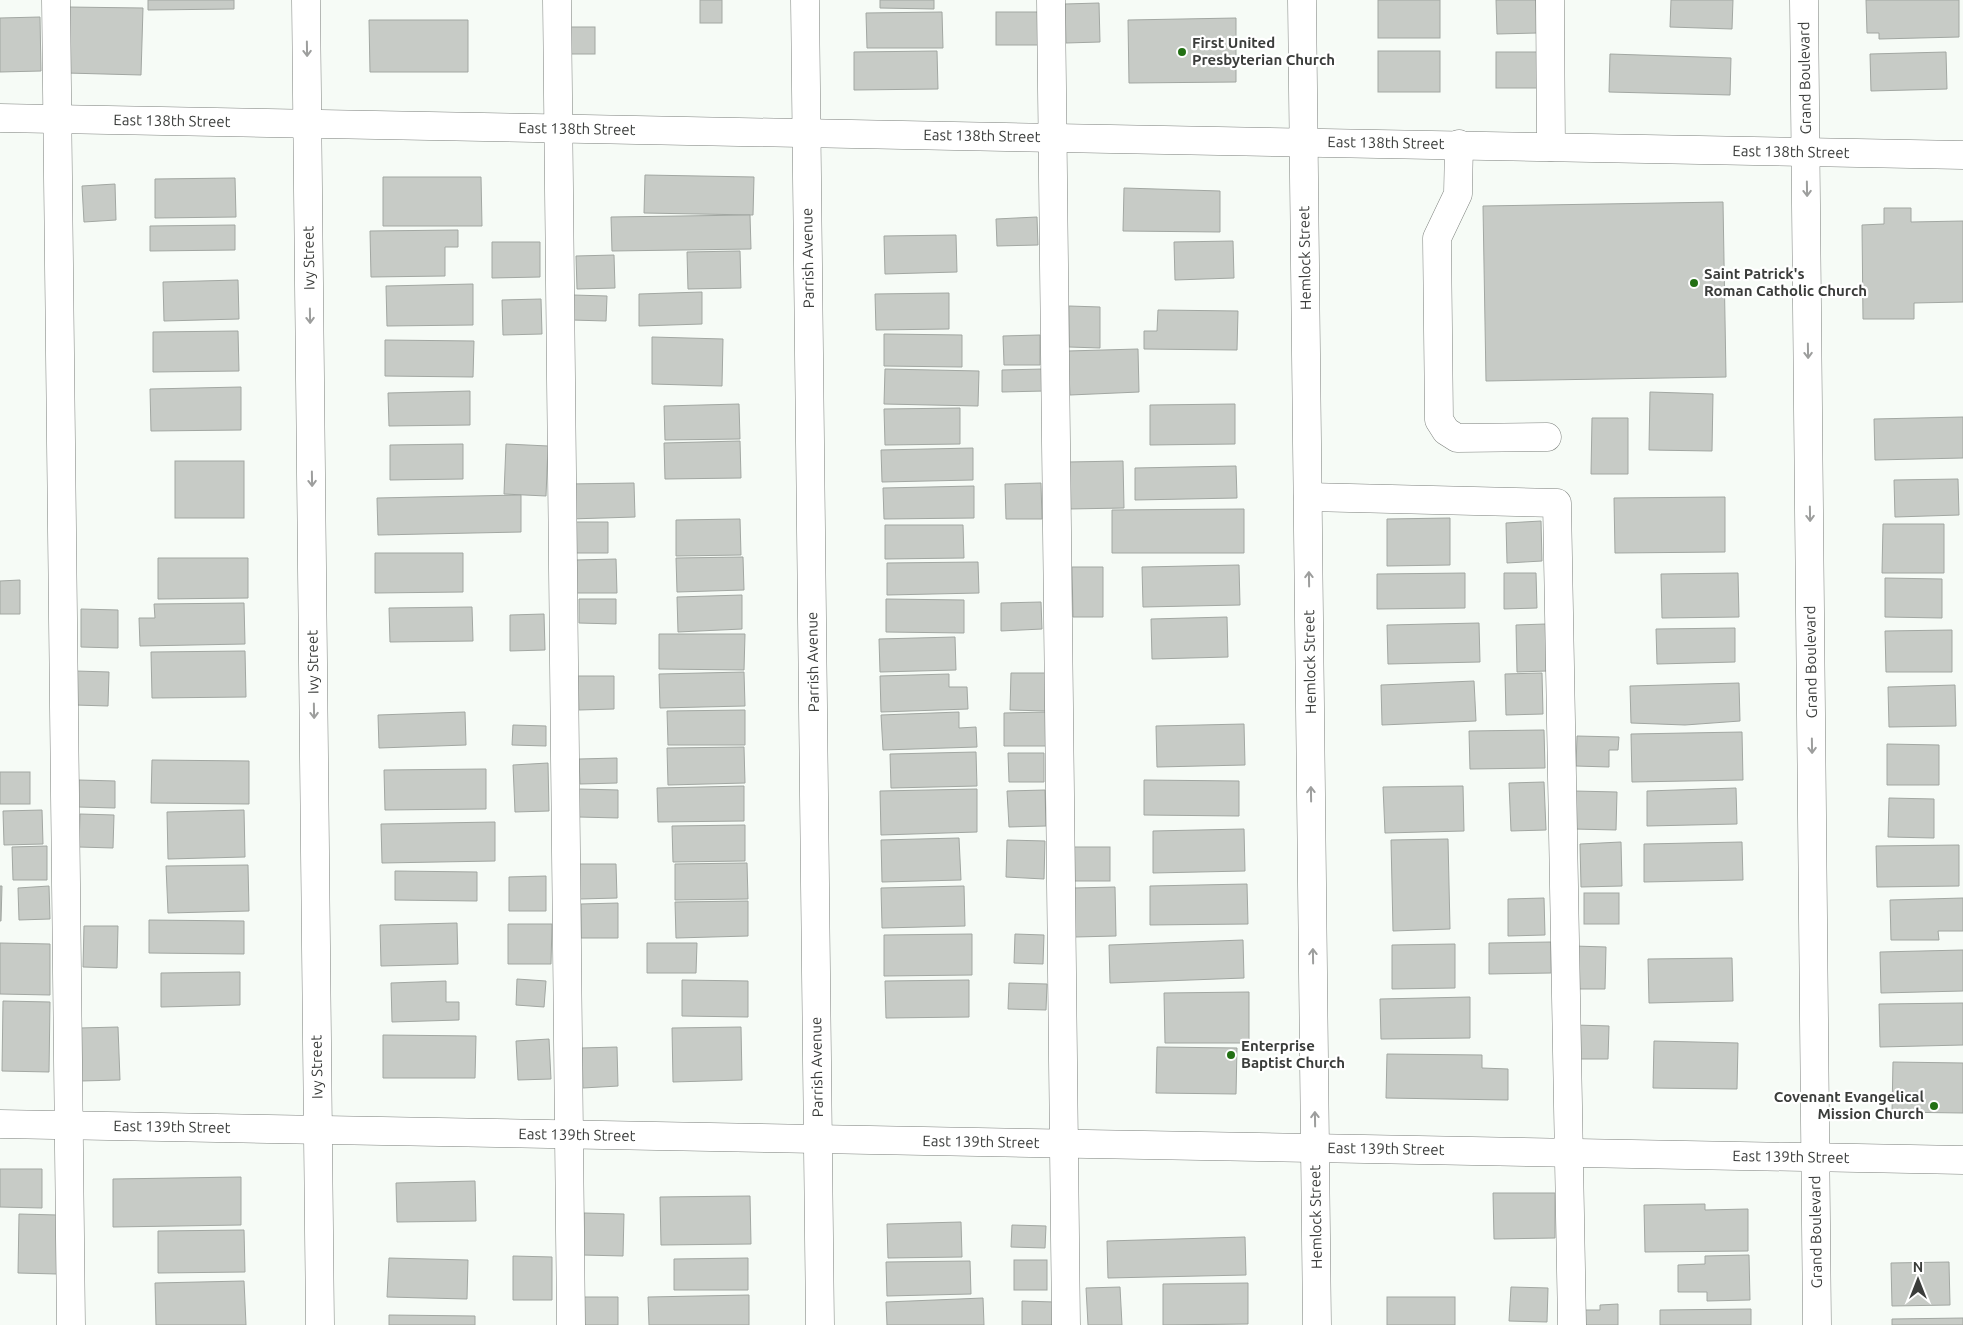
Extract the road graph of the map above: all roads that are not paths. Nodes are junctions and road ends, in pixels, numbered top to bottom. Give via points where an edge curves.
1 (56, 0) edge
2 (306, 0) edge
3 (557, 0) edge
4 (805, 0) edge
5 (1051, 0) edge
6 (1302, 0) edge
7 (1550, 0) edge
8 (1804, 0) edge
9 (0, 118) edge
10 (58, 119) junction
11 (308, 124) junction
12 (558, 129) junction
13 (807, 134) junction
14 (1051, 137) junction
15 (1304, 141) junction
16 (1459, 144) junction
17 (1551, 147) junction
18 (1806, 152) junction
19 (1963, 155) edge
20 (1547, 437) dead end
21 (1308, 496) junction
22 (0, 1124) edge
23 (68, 1125) junction
24 (318, 1130) junction
25 (569, 1135) junction
26 (818, 1140) junction
27 (1065, 1143) junction
28 (1315, 1147) junction
29 (1570, 1152) junction
30 (1816, 1157) junction
31 (1963, 1160) edge
32 (71, 1325) edge
33 (320, 1325) edge
34 (571, 1325) edge
35 (820, 1325) edge
36 (1066, 1325) edge
37 (1317, 1325) edge
38 (1572, 1325) edge
39 (1817, 1325) edge

1 - 10 street
2 -> 11 street, Ivy Street
3 - 12 street
4 - 13 street, Parrish Avenue
5 - 14 street
6 - 15 street, Hemlock Street
7 - 17 street
8 - 18 street, Grand Boulevard
9 - 10 street, East 138th Street
10 - 11 street, East 138th Street
10 - 23 street
11 - 12 street, East 138th Street
11 -> 24 street, Ivy Street
12 - 13 street, East 138th Street
12 - 25 street
13 - 14 street, East 138th Street
13 - 26 street, Parrish Avenue
14 - 15 street, East 138th Street
14 - 27 street
15 - 16 street, East 138th Street
15 - 21 street, Hemlock Street
16 - 17 street, East 138th Street
16 - 20 street via 1458,194 1437,238 1439,420 1446,431 1457,438
17 - 18 street, East 138th Street
18 - 19 street, East 138th Street
18 -> 30 street, Grand Boulevard
28 -> 21 street, Hemlock Street
21 - 29 street via 1557,503
22 - 23 street, East 139th Street
23 - 24 street, East 139th Street
23 - 32 street
24 - 25 street, East 139th Street
24 - 33 street, Ivy Street
25 - 26 street, East 139th Street
25 - 34 street
26 - 27 street, East 139th Street
26 - 35 street, Parrish Avenue
27 - 28 street, East 139th Street
27 - 36 street
28 - 29 street, East 139th Street
28 - 37 street, Hemlock Street
29 - 30 street, East 139th Street
29 - 38 street
30 - 31 street, East 139th Street
30 - 39 street, Grand Boulevard

